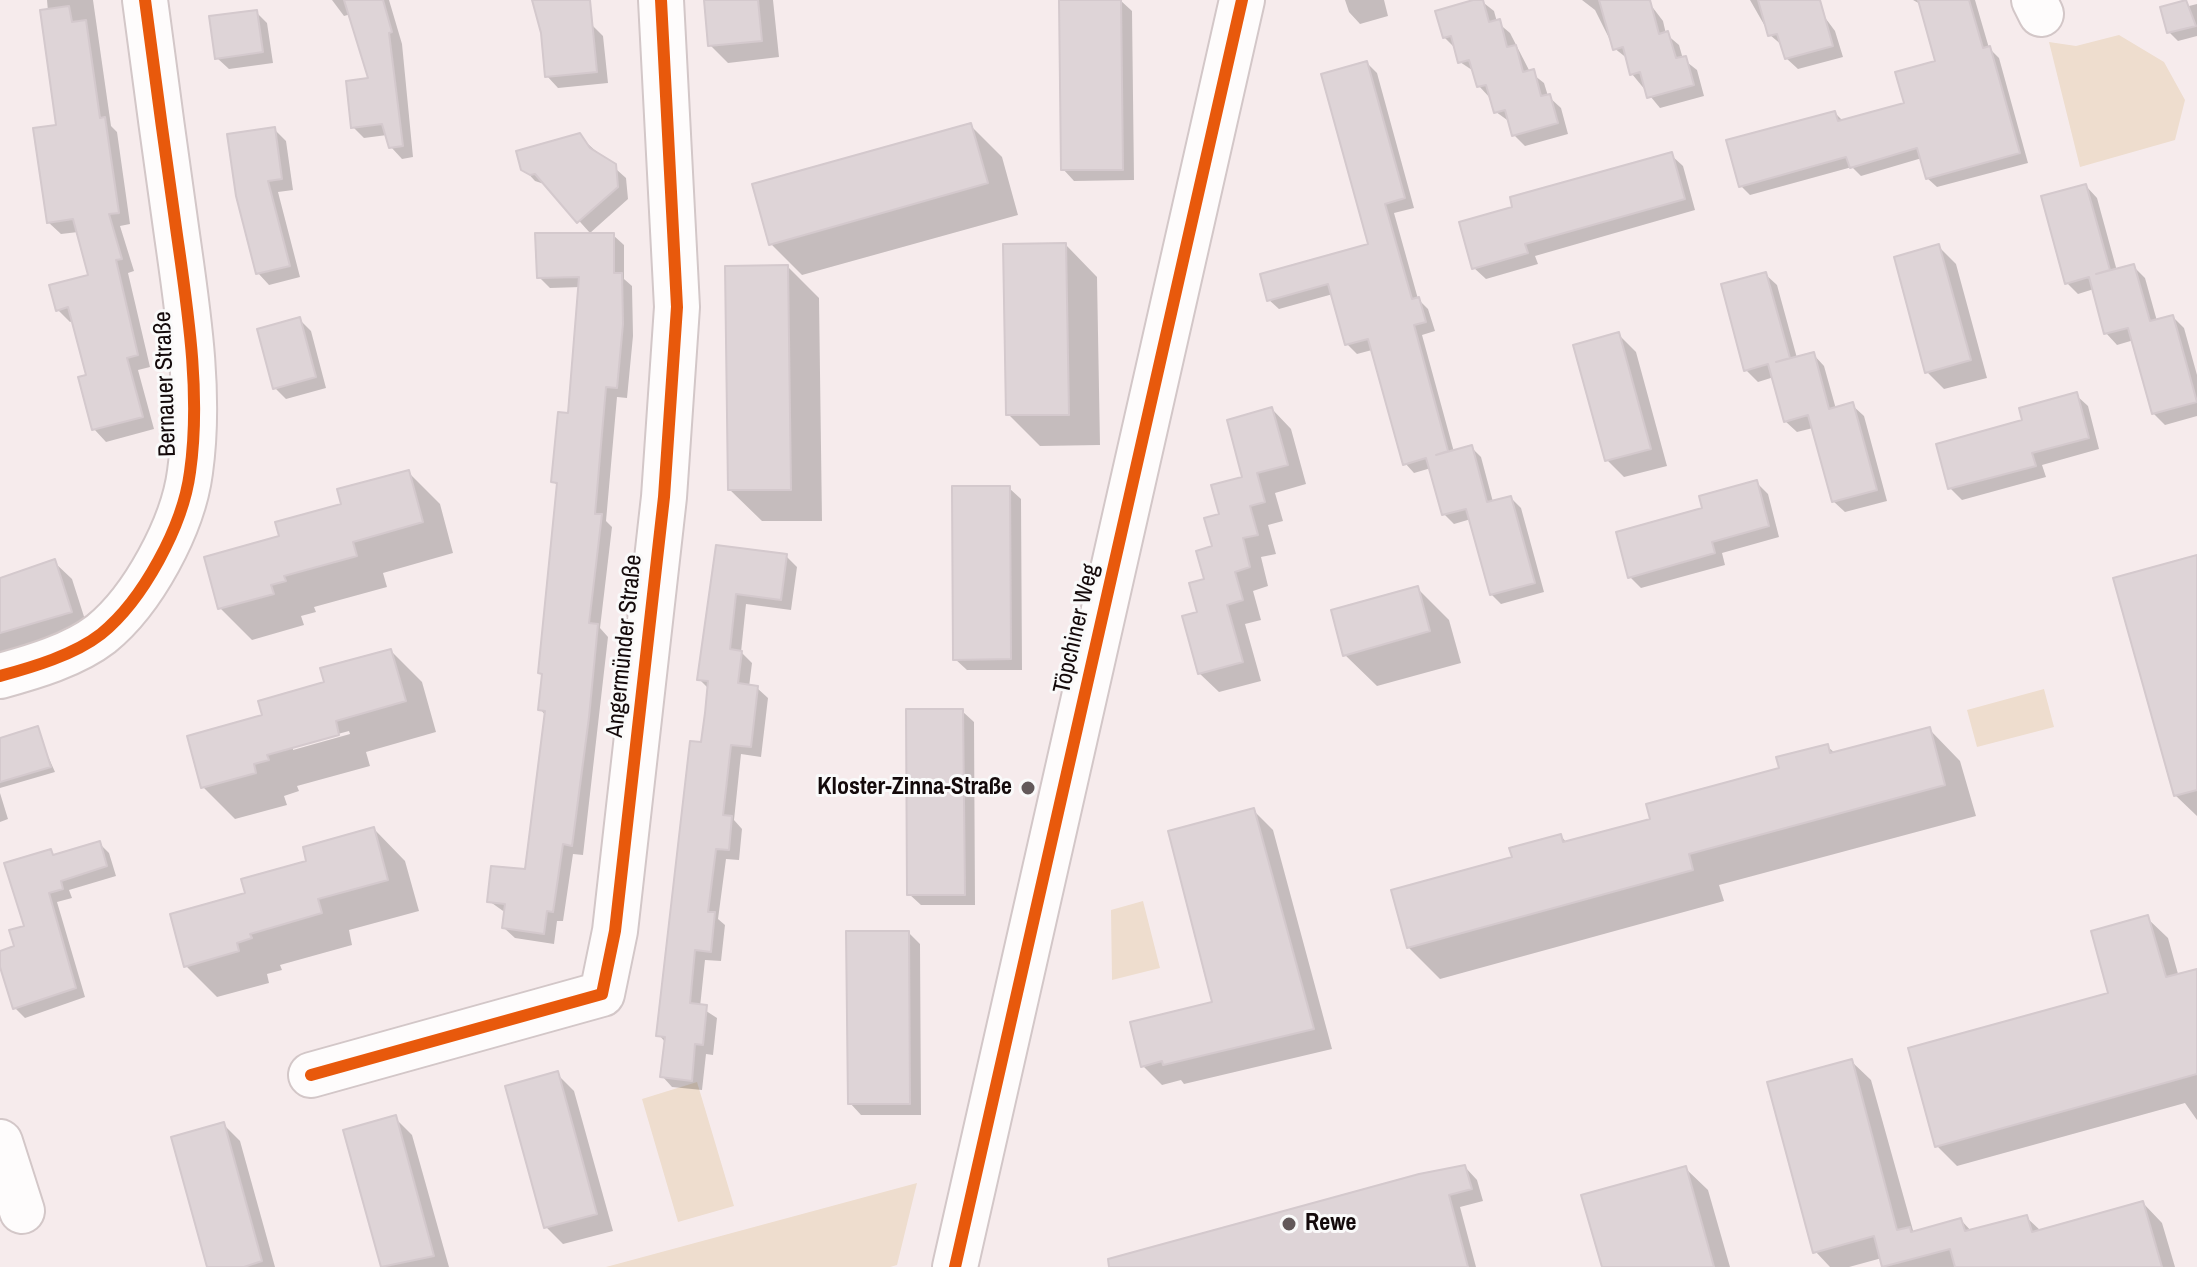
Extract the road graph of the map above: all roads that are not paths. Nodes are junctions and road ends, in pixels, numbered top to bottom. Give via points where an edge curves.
1 (145, 0) edge
2 (661, 0) edge
3 (1242, 0) edge
4 (0, 676) edge
5 (311, 1075) dead end
6 (0, 1142) edge
7 (22, 1211) dead end
8 (955, 1267) edge

1 - 4 street, Bernauer Straße via 185,294 192,389 190,475 158,561 115,622 66,653
2 - 5 street, Angermünder Straße via 677,307 672,405 615,931 602,994
3 - 8 street, Töpchiner Weg
6 - 7 street

